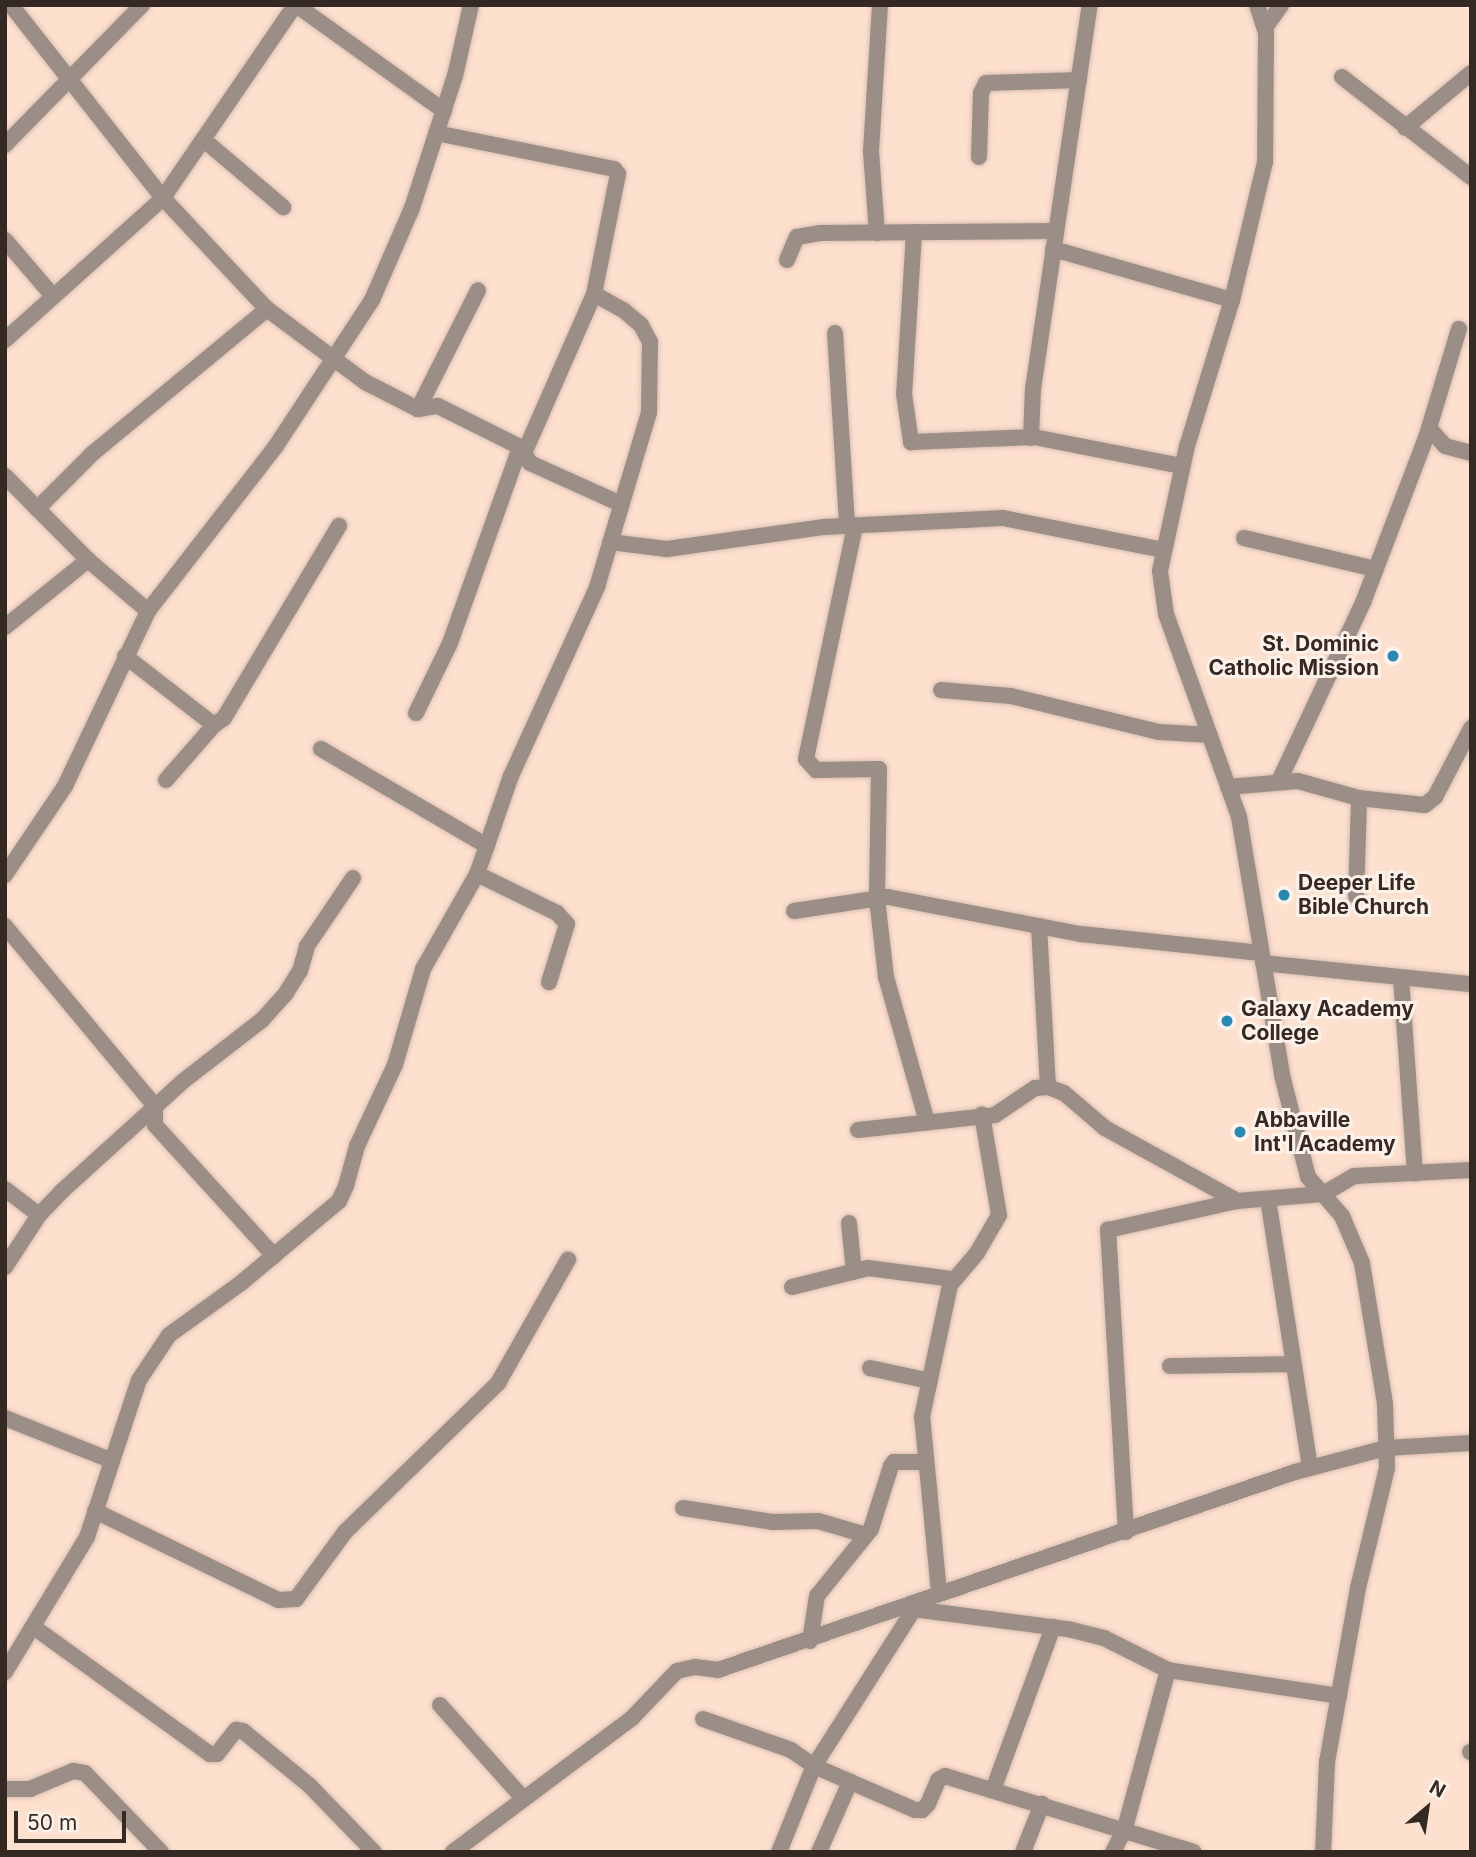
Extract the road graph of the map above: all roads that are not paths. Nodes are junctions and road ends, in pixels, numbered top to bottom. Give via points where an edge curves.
1 (11, 5) edge
2 (142, 5) edge
3 (296, 5) edge
4 (471, 5) edge
5 (880, 5) edge
6 (1090, 5) edge
7 (1257, 5) edge
8 (1281, 5) edge
9 (1265, 28) junction
10 (1471, 73) edge
11 (1342, 77) dead end
12 (1079, 80) junction
13 (67, 81) junction
14 (444, 111) junction
15 (1405, 128) junction
16 (436, 133) junction
17 (204, 140) junction
18 (5, 145) edge
19 (979, 157) dead end
20 (1471, 177) edge
21 (163, 198) junction
22 (283, 207) dead end
23 (1055, 231) junction
24 (914, 232) junction
25 (877, 233) junction
26 (5, 240) edge
27 (1053, 249) junction
28 (786, 260) dead end
29 (478, 290) dead end
30 (594, 294) junction
31 (53, 296) junction
32 (1232, 300) junction
33 (267, 309) junction
34 (1460, 329) dead end
35 (835, 333) dead end
36 (5, 340) edge
37 (337, 358) junction
38 (418, 409) junction
39 (1429, 428) junction
40 (1031, 438) junction
41 (522, 449) junction
42 (1471, 453) edge
43 (1182, 466) junction
44 (5, 476) edge
45 (621, 504) junction
46 (37, 509) junction
47 (339, 526) dead end
48 (851, 526) junction
49 (1244, 538) dead end
50 (610, 542) junction
51 (1163, 550) junction
52 (88, 560) junction
53 (1375, 569) junction
54 (148, 611) junction
55 (5, 627) edge
56 (125, 656) junction
57 (941, 690) dead end
58 (416, 713) dead end
59 (214, 725) junction
60 (1471, 728) edge
61 (1210, 735) junction
62 (321, 749) dead end
63 (166, 780) dead end
64 (1279, 781) junction
65 (1228, 787) junction
66 (1359, 798) junction
67 (487, 845) junction
68 (477, 874) junction
69 (5, 875) edge
70 (353, 878) dead end
71 (1356, 896) dead end
72 (877, 899) junction
73 (794, 911) dead end
74 (5, 926) edge
75 (1039, 926) junction
76 (1263, 958) junction
77 (1401, 978) junction
78 (549, 982) dead end
79 (1471, 984) edge
80 (1048, 1087) junction
81 (155, 1107) junction
82 (982, 1114) junction
83 (928, 1122) junction
84 (858, 1130) dead end
85 (1471, 1170) edge
86 (1415, 1173) junction
87 (5, 1189) edge
88 (1323, 1194) junction
89 (1268, 1199) junction
90 (1237, 1201) junction
91 (39, 1215) junction
92 (849, 1223) dead end
93 (274, 1256) junction
94 (568, 1260) dead end
95 (5, 1267) edge
96 (854, 1272) junction
97 (953, 1279) junction
98 (792, 1287) dead end
99 (1292, 1364) junction
100 (1170, 1366) dead end
101 (870, 1368) dead end
102 (930, 1381) junction
103 (5, 1418) edge
104 (1471, 1443) edge
105 (1386, 1448) junction
106 (110, 1460) junction
107 (926, 1462) junction
108 (1310, 1468) junction
109 (683, 1508) dead end
110 (94, 1511) junction
111 (1126, 1532) junction
112 (866, 1535) junction
113 (939, 1591) junction
114 (916, 1605) junction
115 (1053, 1627) junction
116 (34, 1628) junction
117 (810, 1640) junction
118 (1168, 1670) junction
119 (5, 1672) edge
120 (1339, 1696) junction
121 (440, 1705) dead end
122 (703, 1719) dead end
123 (814, 1766) junction
124 (850, 1782) junction
125 (5, 1789) edge
126 (993, 1790) junction
127 (523, 1798) junction
128 (1042, 1804) junction
129 (1125, 1828) junction
130 (161, 1852) edge
131 (374, 1852) edge
132 (453, 1852) edge
133 (779, 1852) edge
134 (819, 1852) edge
135 (1023, 1852) edge
136 (1113, 1852) edge
137 (1194, 1852) edge
138 (1323, 1852) edge

1 - 13 street
2 - 13 street
3 - 14 street
3 - 17 street
4 - 14 street
5 - 25 street via 871,152
6 - 12 street
7 - 9 street
8 - 9 street
9 - 32 street via 1269,136
10 - 15 street
11 - 15 street
12 - 19 street via 986,83 981,93
12 - 23 street
13 - 18 street
13 - 21 street
14 - 16 street
15 - 20 street
16 - 30 street via 617,172
16 - 37 street via 412,208 372,300
17 - 21 street
17 - 22 street
21 - 31 street
21 - 33 street
23 - 24 street
23 - 27 street
24 - 25 street
24 - 40 street via 904,394 908,438 915,443
25 - 28 street via 797,237
26 - 31 street
27 - 32 street
27 - 40 street via 1033,389
29 - 38 street
30 - 41 street
30 - 45 street via 640,325 650,342 649,413
31 - 36 street
32 - 43 street
33 - 37 street
33 - 46 street via 93,453
34 - 39 street
35 - 48 street
37 - 38 street via 365,383
37 - 54 street via 276,446
38 - 41 street via 438,406
39 - 42 street via 1445,446
39 - 53 street
40 - 43 street
41 - 45 street via 530,463
41 - 58 street via 450,643
43 - 51 street
44 - 46 street
45 - 50 street
46 - 52 street
47 - 59 street via 224,718
48 - 50 street via 667,549
48 - 51 street via 1018,519
48 - 72 street via 806,759 816,770 879,769
49 - 53 street
50 - 67 street via 597,587 512,776
51 - 61 street via 1160,571 1166,614
52 - 54 street
52 - 55 street
53 - 64 street
54 - 56 street
56 - 59 street
56 - 69 street via 65,786
57 - 61 street via 1011,696 1159,732
59 - 63 street
60 - 66 street via 1435,797 1425,804
61 - 65 street
62 - 67 street
64 - 65 street
64 - 66 street via 1298,781
65 - 76 street via 1238,817
66 - 71 street
67 - 68 street
68 - 78 street via 557,913 567,923
68 - 93 street via 423,970 395,1065 357,1146 339,1201
70 - 81 street via 307,946 300,971 278,1002
72 - 73 street
72 - 75 street
72 - 83 street via 887,977
74 - 81 street
75 - 76 street
75 - 80 street
76 - 77 street
76 - 88 street via 1282,1075 1308,1177
77 - 79 street
77 - 86 street
80 - 82 street via 1035,1088 1003,1112
80 - 90 street via 1064,1093 1105,1128
81 - 91 street
81 - 93 street via 155,1125
82 - 83 street
82 - 97 street via 999,1215 977,1253
83 - 84 street
85 - 86 street
86 - 88 street via 1354,1176
87 - 91 street
88 - 89 street
88 - 105 street via 1342,1216 1362,1263 1385,1404
89 - 90 street
89 - 99 street
90 - 111 street via 1108,1230
91 - 95 street
92 - 96 street
93 - 106 street via 169,1335 139,1380
94 - 110 street via 498,1382 345,1532 296,1599 278,1600
96 - 97 street via 892,1269
96 - 98 street
97 - 102 street
99 - 100 street
99 - 108 street
101 - 102 street
102 - 107 street via 922,1417
103 - 106 street
104 - 105 street
105 - 108 street
105 - 120 street via 1387,1468
106 - 110 street
107 - 112 street via 894,1462
107 - 113 street
108 - 111 street
109 - 112 street via 772,1522 818,1521
110 - 116 street via 87,1536
111 - 113 street
112 - 117 street via 819,1590
113 - 114 street
114 - 115 street
114 - 117 street
114 - 123 street
115 - 118 street via 1104,1638
115 - 126 street
116 - 119 street
116 - 131 street via 210,1754 217,1754 236,1730 243,1731 309,1786
117 - 127 street via 718,1671 695,1667 677,1671 632,1718
118 - 120 street
118 - 129 street
120 - 138 street via 1327,1762
121 - 127 street
122 - 123 street via 791,1749
123 - 124 street
123 - 133 street
124 - 126 street via 922,1811 938,1780 945,1776
124 - 134 street
125 - 130 street via 30,1789 73,1771 85,1773
126 - 128 street
127 - 132 street
128 - 129 street
128 - 135 street
129 - 136 street
129 - 137 street

